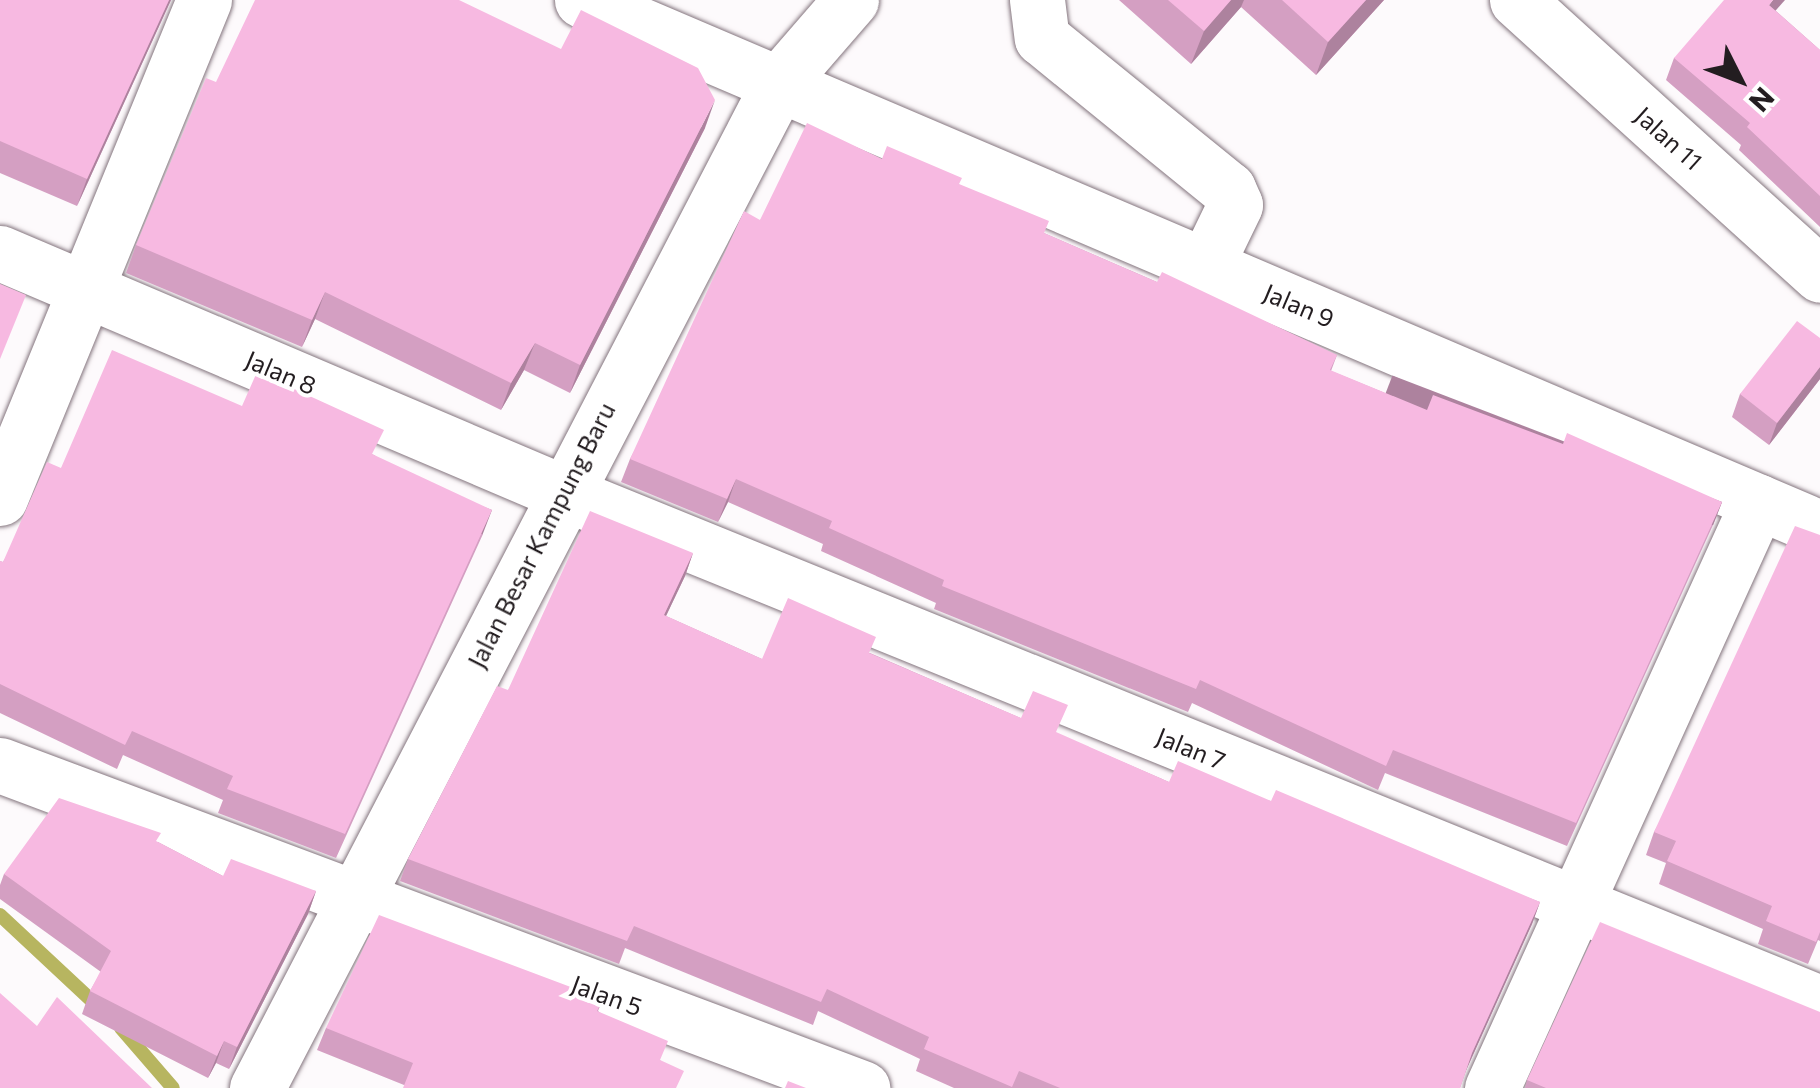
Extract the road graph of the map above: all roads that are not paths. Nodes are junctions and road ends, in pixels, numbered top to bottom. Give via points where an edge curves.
1 (204, 0) edge
2 (582, 0) edge
3 (851, 0) edge
4 (1037, 0) edge
5 (1517, 0) edge
6 (779, 82) junction
7 (0, 254) edge
8 (1206, 265) junction
9 (1820, 275) edge
10 (87, 288) junction
11 (562, 492) junction
12 (0, 498) edge
13 (1758, 502) junction
14 (1820, 528) edge
15 (0, 765) edge
16 (353, 901) junction
17 (1576, 904) junction
18 (1820, 1003) edge
19 (258, 1088) edge
20 (862, 1088) edge
21 (1492, 1088) edge

1 - 10 street
2 - 6 street, Jalan 9
3 - 6 street, Jalan Besar Kampung Baru
4 - 8 street via 1042,38 1228,189 1235,205
5 - 9 street, Jalan 11
6 - 8 street, Jalan 9
6 - 11 street, Jalan Besar Kampung Baru
7 - 10 street, Jalan 8
8 - 13 street, Jalan 9
10 - 11 street, Jalan 8
10 - 12 street
11 - 16 street, Jalan Besar Kampung Baru
11 - 17 street, Jalan 7
13 - 14 street, Jalan 9
13 - 17 street
15 - 16 street, Jalan 5
16 - 19 street, Jalan Besar Kampung Baru
16 - 20 street, Jalan 5
17 - 18 street, Jalan 7
17 - 21 street

